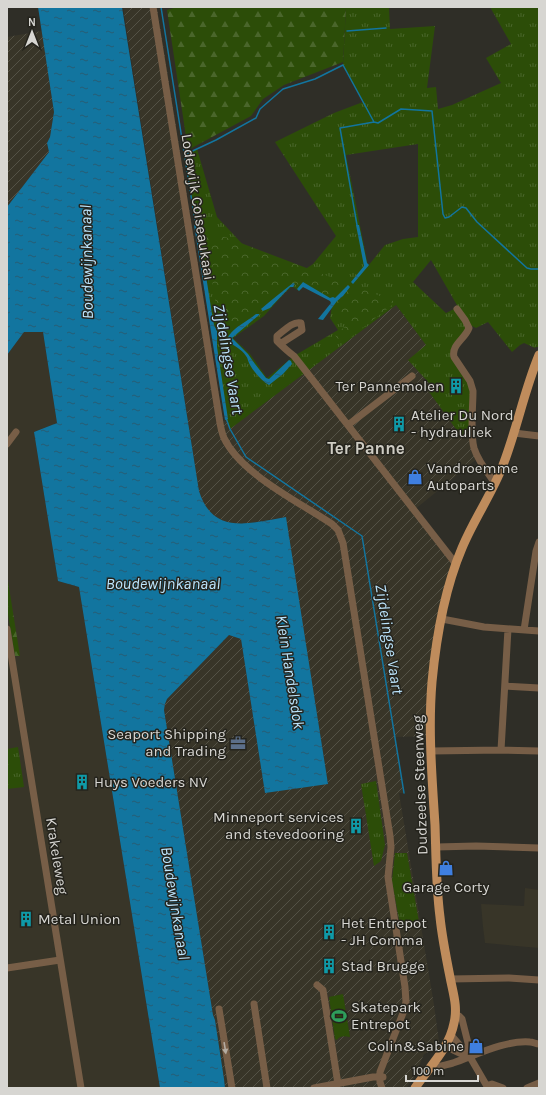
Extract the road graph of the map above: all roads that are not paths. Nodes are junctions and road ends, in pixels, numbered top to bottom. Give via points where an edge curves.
1 (153, 7) edge
2 (457, 309) dead end
3 (280, 344) dead end
4 (539, 355) edge
5 (412, 376) dead end
6 (348, 425) junction
7 (16, 432) dead end
8 (514, 433) junction
9 (539, 436) edge
10 (7, 444) edge
11 (495, 483) junction
12 (539, 542) edge
13 (538, 551) edge
14 (456, 564) junction
15 (442, 619) junction
16 (7, 629) edge
17 (508, 629) junction
18 (524, 630) junction
19 (539, 631) edge
20 (505, 686) junction
21 (539, 688) edge
22 (501, 750) junction
23 (431, 751) junction
24 (539, 751) edge
25 (436, 847) junction
26 (539, 848) edge
27 (60, 960) junction
28 (7, 968) edge
29 (450, 979) junction
30 (539, 980) edge
31 (317, 985) dead end
32 (254, 1004) dead end
33 (219, 1009) dead end
34 (456, 1015) junction
35 (451, 1035) junction
36 (539, 1044) edge
37 (445, 1046) junction
38 (468, 1055) junction
39 (429, 1068) junction
40 (382, 1077) junction
41 (338, 1084) junction
42 (539, 1084) edge
43 (487, 1087) edge
44 (81, 1088) edge
45 (232, 1088) edge
46 (267, 1088) edge
47 (314, 1088) edge
48 (382, 1088) edge
49 (388, 1088) edge
50 (415, 1088) edge
51 (503, 1088) edge
52 (527, 1088) edge

1 - 40 street, Lodewijk Coiseaukaai via 224,438 241,462 332,524 338,530 344,544 390,836 388,877 405,987 405,1007 380,1072
2 - 11 street via 469,328 453,353 472,385 474,448 480,463
3 - 6 street via 294,356
4 - 8 main road, Dudzeelse Steenweg
5 - 6 street
6 - 14 street
7 - 10 street
8 - 9 street
8 - 11 main road, Dudzeelse Steenweg
11 - 14 main road, Dudzeelse Steenweg via 473,523
12 - 13 street
13 - 18 street
14 - 15 main road, Dudzeelse Steenweg
15 - 17 street
15 - 23 main road, Dudzeelse Steenweg via 432,683
16 - 27 street, Krakeleweg
17 - 18 street
17 - 20 street
18 - 19 street
20 - 21 street
20 - 22 street
22 - 23 street
22 - 24 street
23 - 25 main road, Dudzeelse Steenweg
25 - 26 street
25 - 29 main road, Dudzeelse Steenweg via 439,914
27 - 28 street
27 - 44 street, Krakeleweg
29 - 30 street
29 - 34 main road, Dudzeelse Steenweg via 455,996
31 - 41 street via 323,990
32 - 46 street
33 -> 45 street
34 - 35 main road, Dudzeelse Steenweg
34 - 38 street, Dudzeelse Steenweg via 462,1019 469,1047
35 - 37 main road, Dudzeelse Steenweg
35 - 38 street, Dudzeelse Steenweg
36 - 38 street via 511,1044
37 - 38 street
37 - 39 main road, Dudzeelse Steenweg
38 - 39 street via 436,1068
38 - 43 street, Dudzeelse Steenweg
39 - 50 main road, Dudzeelse Steenweg
40 - 41 street
40 - 48 street, Lodewijk Coiseaukaai
40 - 49 street
41 - 47 street
42 - 52 street
43 - 51 street via 492,1084

